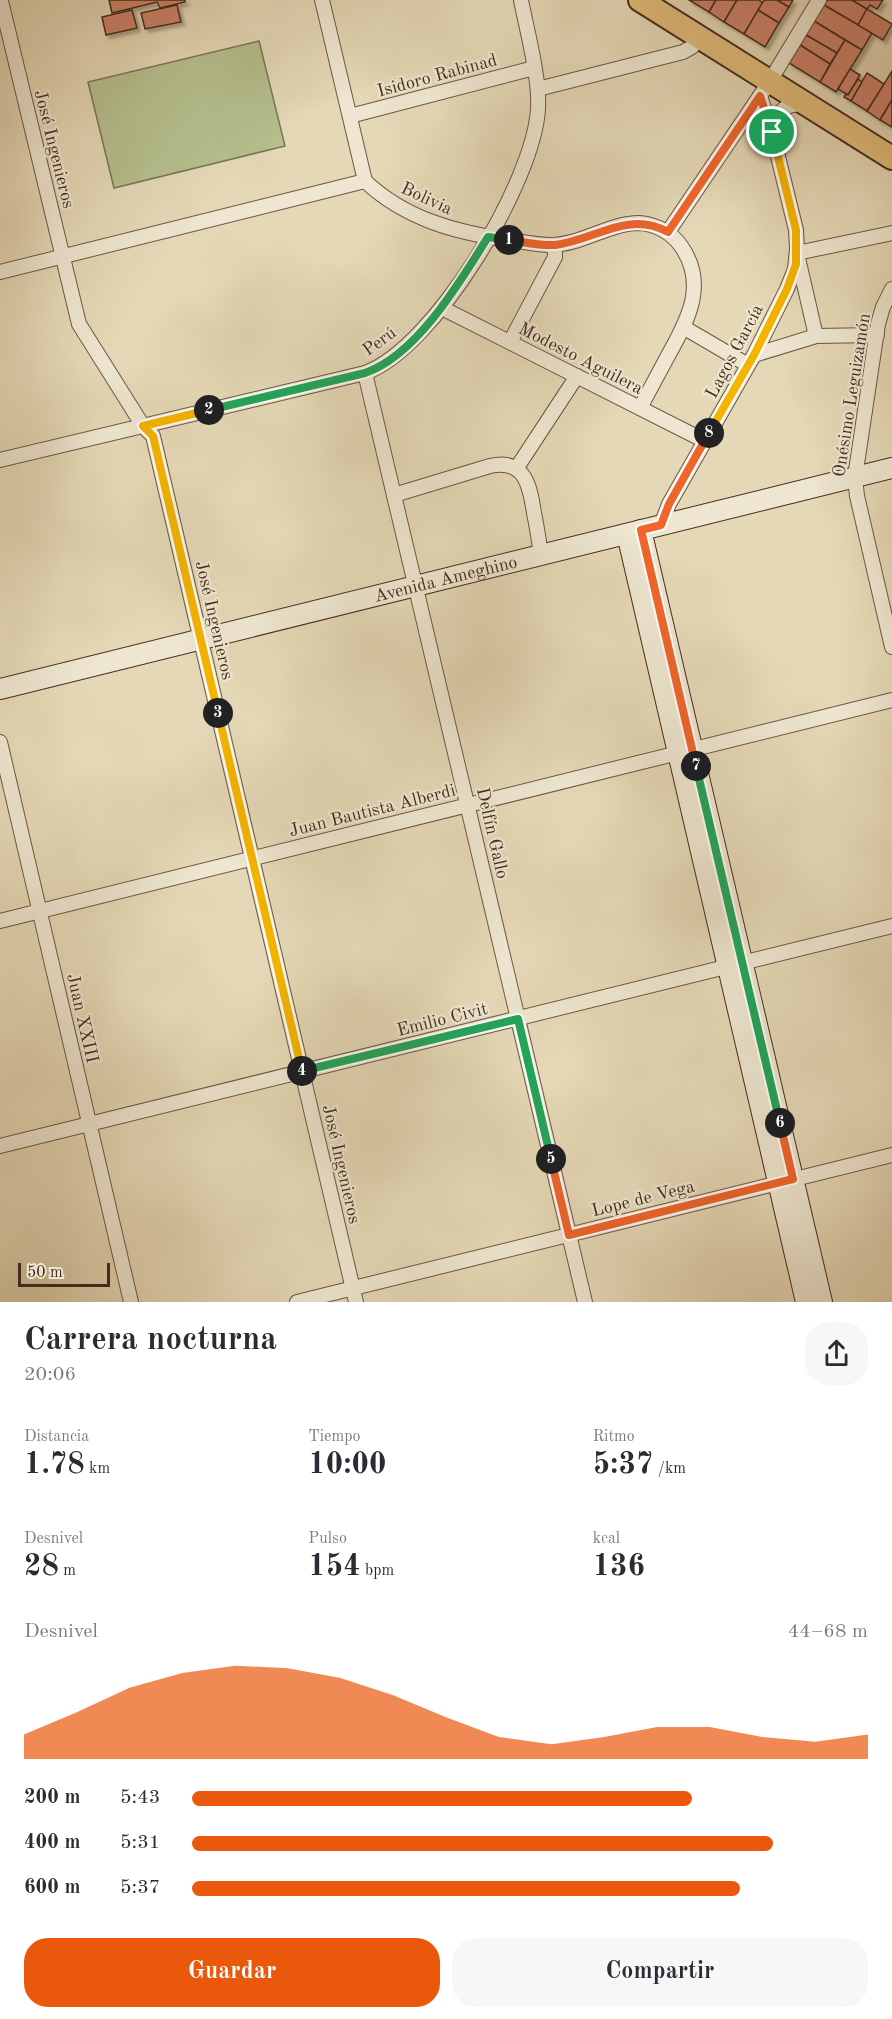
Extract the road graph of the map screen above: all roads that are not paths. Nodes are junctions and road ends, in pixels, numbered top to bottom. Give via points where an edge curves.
1 (322, 0) edge
2 (521, 0) edge
3 (640, 0) edge
4 (663, 0) edge
5 (819, 0) edge
6 (3, 1) edge
7 (699, 36) junction
8 (534, 68) junction
9 (768, 83) junction
10 (538, 89) junction
11 (813, 108) junction
12 (350, 116) junction
13 (772, 132) junction
14 (892, 144) edge
15 (892, 158) edge
16 (365, 181) junction
17 (668, 232) junction
18 (892, 233) edge
19 (488, 237) junction
20 (550, 245) junction
21 (797, 253) junction
22 (63, 256) junction
23 (0, 272) edge
24 (892, 290) edge
25 (442, 308) junction
26 (684, 327) junction
27 (877, 335) junction
28 (816, 336) junction
29 (510, 342) junction
30 (751, 360) junction
31 (365, 373) junction
32 (577, 376) junction
33 (640, 408) junction
34 (143, 426) junction
35 (705, 441) junction
36 (0, 460) edge
37 (892, 468) edge
38 (516, 469) junction
39 (855, 477) junction
40 (394, 495) junction
41 (661, 525) junction
42 (634, 532) junction
43 (541, 555) junction
44 (416, 586) junction
45 (201, 640) junction
46 (892, 647) edge
47 (0, 689) edge
48 (892, 699) edge
49 (0, 742) edge
50 (685, 751) junction
51 (467, 805) junction
52 (252, 858) junction
53 (40, 911) junction
54 (0, 921) edge
55 (892, 926) edge
56 (735, 965) junction
57 (518, 1019) junction
58 (302, 1072) junction
59 (90, 1124) junction
60 (0, 1146) edge
61 (892, 1155) edge
62 (786, 1181) junction
63 (569, 1235) junction
64 (355, 1295) edge
65 (131, 1302) edge
66 (297, 1302) edge
67 (585, 1302) edge
68 (806, 1302) edge
69 (822, 1302) edge

1 - 12 street
2 - 8 street, Perú
3 - 7 main road
4 - 9 main road
5 - 9 street
6 - 22 street, José Ingenieros
7 - 9 main road
7 - 10 street via 684,52
8 - 10 street, Perú
8 - 12 street, Isidoro Rabinad
9 - 11 main road
9 - 13 street, Lagos García
9 - 14 main road
9 - 17 street
10 - 19 street, Perú via 537,122 528,157 509,202
11 - 13 street via 787,106 777,116
11 - 15 main road
12 - 16 street
13 - 21 street, Lagos García via 796,230
16 - 19 street, Bolivia via 391,202 422,219
16 - 22 street
17 - 20 street, Bolivia via 635,223
17 - 26 street via 692,265 693,305
18 - 21 street
19 - 20 street, Bolivia
19 - 25 street, Perú
20 - 29 street via 555,257
21 - 28 street, Lagos García
21 - 30 street, Lagos García via 792,280
22 - 23 street
22 - 34 street, José Ingenieros via 79,324
24 - 27 street, Onésimo Leguizamón via 883,307
25 - 29 street, Modesto Aguilera
25 - 31 street, Perú via 397,355
26 - 30 street
26 - 33 street
27 - 28 street
27 - 39 street, Onésimo Leguizamón
28 - 30 street
29 - 32 street, Modesto Aguilera
30 - 35 street, Lagos García
31 - 34 street, Perú
31 - 40 street, Delfín Gallo
32 - 33 street, Modesto Aguilera
32 - 38 street
33 - 35 street, Modesto Aguilera
34 - 36 street, Perú
34 - 45 street, José Ingenieros via 153,436
35 - 41 street, Lagos García
37 - 39 main road, Avenida Ameghino
38 - 40 street via 494,465
38 - 43 street via 529,487
39 - 41 main road, Avenida Ameghino
39 - 46 street, Onésimo Leguizamón
40 - 44 street, Delfín Gallo
41 - 42 main road, Avenida Ameghino
42 - 43 main road, Avenida Ameghino
42 - 50 main road
43 - 44 main road, Avenida Ameghino
44 - 45 main road, Avenida Ameghino
44 - 51 street, Delfín Gallo
45 - 47 main road, Avenida Ameghino
45 - 52 street, José Ingenieros
48 - 50 street, Juan Bautista Alberdi
49 - 53 street, Juan XXIII
50 - 51 street, Juan Bautista Alberdi
50 - 56 main road
51 - 52 street, Juan Bautista Alberdi
51 - 57 street, Delfín Gallo
52 - 53 street, Juan Bautista Alberdi
52 - 58 street, José Ingenieros
53 - 54 street, Juan Bautista Alberdi
53 - 59 street, Juan XXIII
55 - 56 street, Emilio Civit
56 - 57 street, Emilio Civit
56 - 62 main road
57 - 58 street, Emilio Civit
57 - 63 street, Delfín Gallo
58 - 59 street, Emilio Civit
58 - 64 street, José Ingenieros
59 - 60 street, Emilio Civit
59 - 65 street, Juan XXIII
61 - 62 street, Lope de Vega
62 - 63 street, Lope de Vega
62 - 68 main road
62 - 69 main road
63 - 64 street, Lope de Vega
63 - 67 street, Delfín Gallo
64 - 66 street, Lope de Vega

